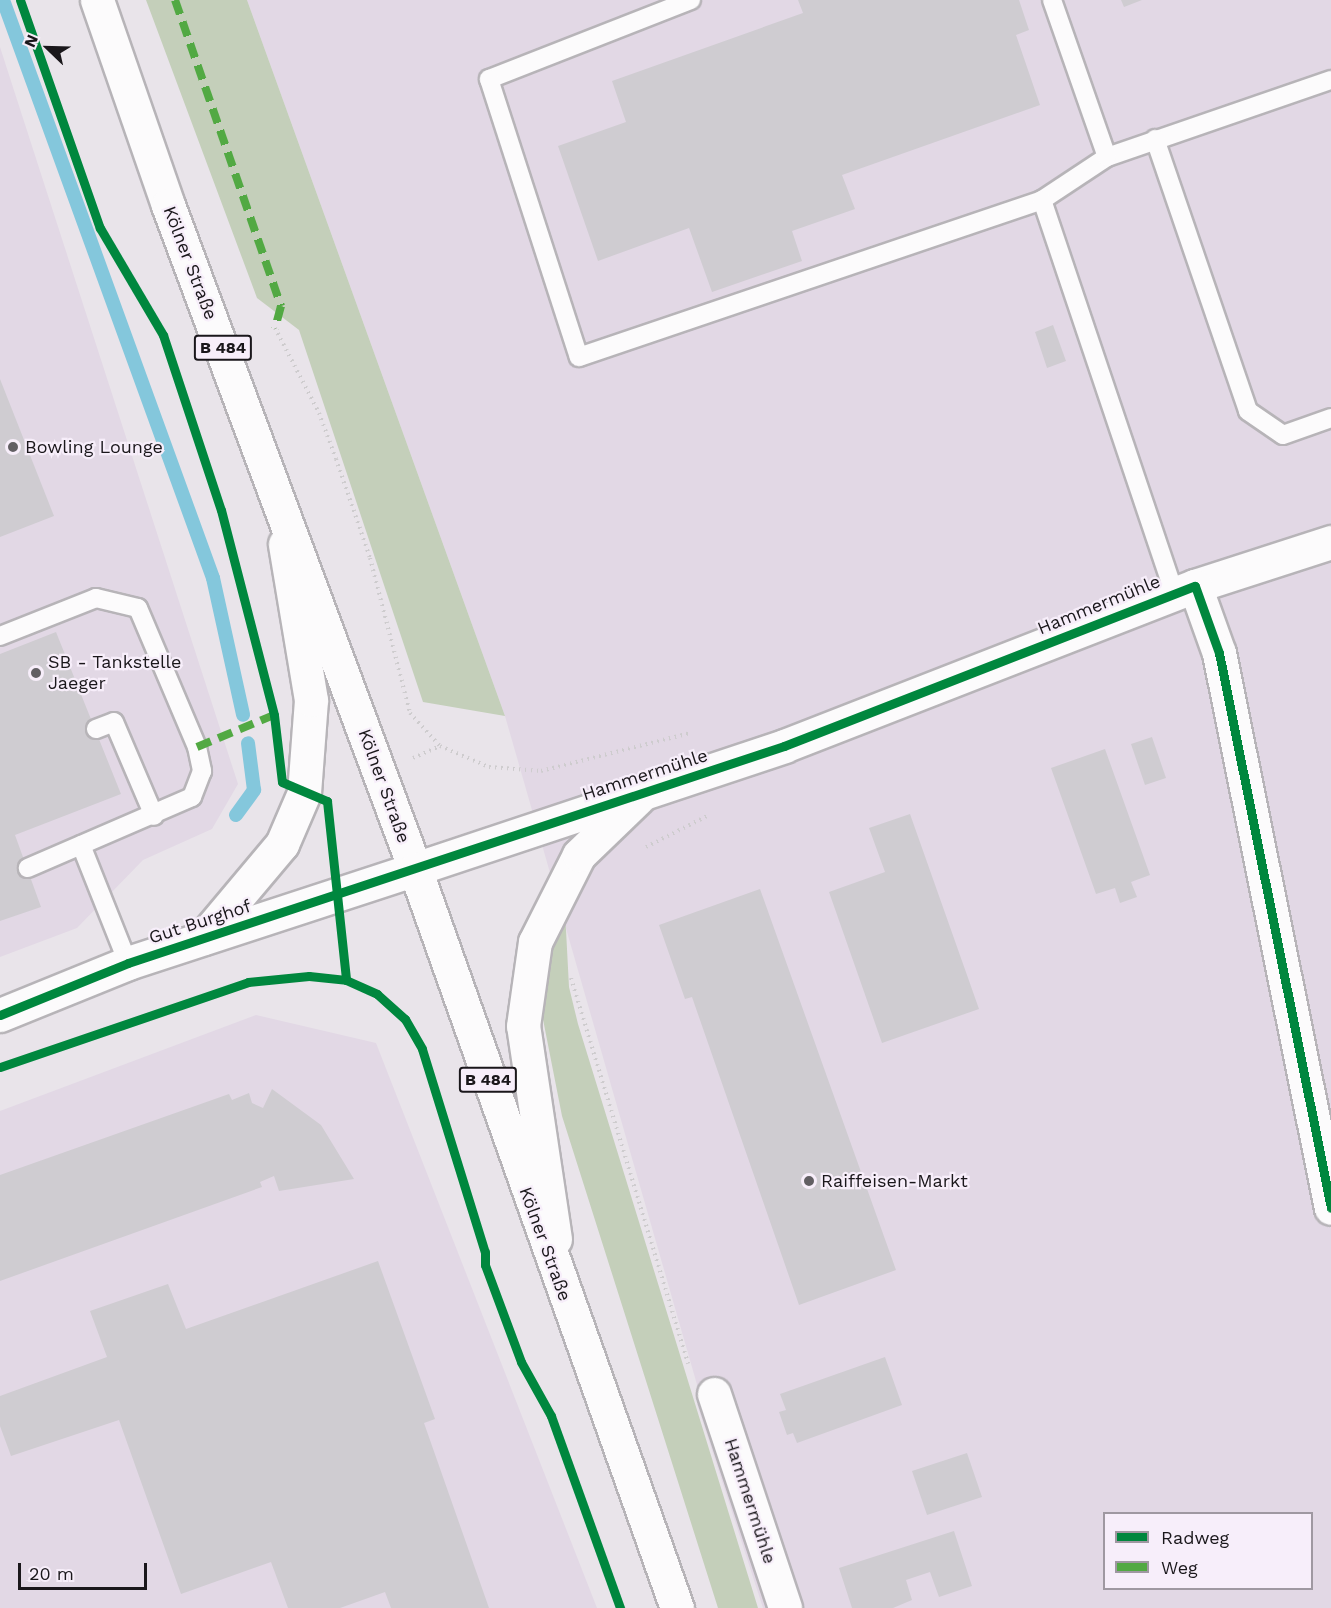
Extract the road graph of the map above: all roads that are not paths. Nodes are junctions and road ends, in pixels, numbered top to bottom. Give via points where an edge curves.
1 (97, 0) edge
2 (691, 0) edge
3 (1052, 0) edge
4 (1331, 80) edge
5 (1155, 140) junction
6 (1107, 157) junction
7 (1042, 201) junction
8 (1331, 418) edge
9 (277, 492) junction
10 (1331, 542) edge
11 (1185, 589) junction
12 (0, 636) edge
13 (96, 729) dead end
14 (644, 792) junction
15 (153, 816) junction
16 (81, 844) junction
17 (28, 868) dead end
18 (415, 869) junction
19 (203, 938) junction
20 (128, 963) junction
21 (0, 1015) edge
22 (1331, 1208) edge
23 (562, 1291) junction
24 (714, 1394) road end
25 (677, 1608) edge
26 (785, 1608) edge

1 - 9 street, Kölner Straße / B 484 via 168,205
2 - 7 lane via 489,79 579,357
3 - 6 lane
4 - 5 lane
5 - 6 lane
5 - 8 lane via 1248,411 1283,435
6 - 7 lane
7 - 11 lane
9 - 18 street, Kölner Straße / B 484
9 - 19 street via 311,700 304,793 282,844
10 - 11 street, Hammermühle
11 - 14 street, Hammermühle via 784,746
11 - 22 street via 1219,653
12 - 15 lane via 96,598 138,608 197,747 202,771 192,797
13 - 15 lane via 114,722
14 - 18 street, Hammermühle
14 - 23 street via 579,855 535,942 523,1026
15 - 16 lane
16 - 17 lane
16 - 20 lane
18 - 19 street, Gut Burghof
18 - 23 street, Kölner Straße / B 484
19 - 20 street, Gut Burghof
20 - 21 street, Gut Burghof
23 - 25 street, Kölner Straße / B 484
24 - 26 street, Hammermühle

